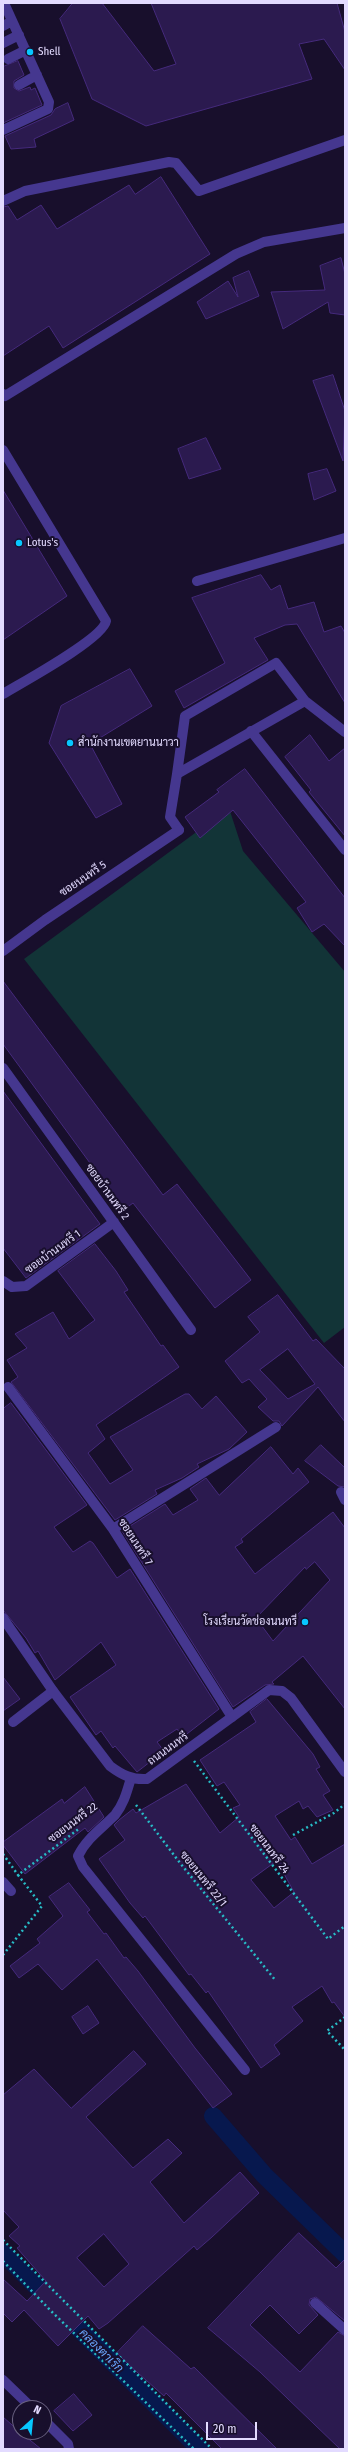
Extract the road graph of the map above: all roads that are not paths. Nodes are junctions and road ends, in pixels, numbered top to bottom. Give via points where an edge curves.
1 (5, 7) edge
2 (12, 21) junction
3 (3, 26) edge
4 (19, 35) junction
5 (3, 43) edge
6 (26, 50) junction
7 (8, 59) dead end
8 (37, 75) junction
9 (19, 85) dead end
10 (3, 130) edge
11 (345, 140) edge
12 (3, 201) edge
13 (345, 228) edge
14 (4, 395) edge
15 (3, 450) edge
16 (345, 538) edge
17 (198, 581) dead end
18 (3, 694) edge
19 (305, 701) junction
20 (251, 732) junction
21 (345, 732) edge
22 (177, 774) junction
23 (345, 850) edge
24 (3, 951) edge
25 (3, 1068) edge
26 (114, 1222) junction
27 (3, 1281) edge
28 (191, 1330) dead end
29 (8, 1387) dead end
30 (276, 1427) dead end
31 (113, 1529) junction
32 (3, 1618) edge
33 (53, 1691) junction
34 (232, 1717) junction
35 (13, 1722) dead end
36 (345, 1772) edge
37 (133, 1779) junction
38 (3, 1882) edge
39 (11, 1891) dead end
40 (245, 2070) dead end
41 (315, 2302) dead end
42 (345, 2330) edge
43 (3, 2380) edge
44 (24, 2400) edge
45 (52, 2428) edge
46 (70, 2449) edge

1 - 2 street
2 - 3 street
2 - 4 street
4 - 5 street
4 - 6 street
6 - 7 street
6 - 8 street
8 - 9 street
8 - 10 street via 49,102 48,109
11 - 12 street via 199,191 176,163 169,162 26,191
13 - 14 street via 264,242 236,254
15 - 18 street via 106,621 87,644
16 - 17 street
19 - 20 street
19 - 21 street
19 - 22 street via 276,663 185,716
20 - 22 street
20 - 23 street
22 - 24 street, ซอยนนทรี 5 via 170,818 179,830
25 - 26 street, ซอยบ้านนทรี 2
26 - 27 street, ซอยบ้านนทรี 1 via 26,1286 12,1287
26 - 28 street, ซอยบ้านนทรี 2
29 - 31 street, ซอยนนทรี 7
30 - 31 street
31 - 34 street, ซอยนนทรี 7
32 - 33 street
33 - 35 street
33 - 37 street via 110,1766 120,1774
34 - 36 street, ถนนนนทรี via 269,1690 282,1691 291,1698
34 - 37 street, ถนนนนทรี via 147,1779
37 - 40 street via 116,1814 82,1847 78,1856 82,1867
38 - 39 street
41 - 42 street
43 - 44 street
45 - 46 street

